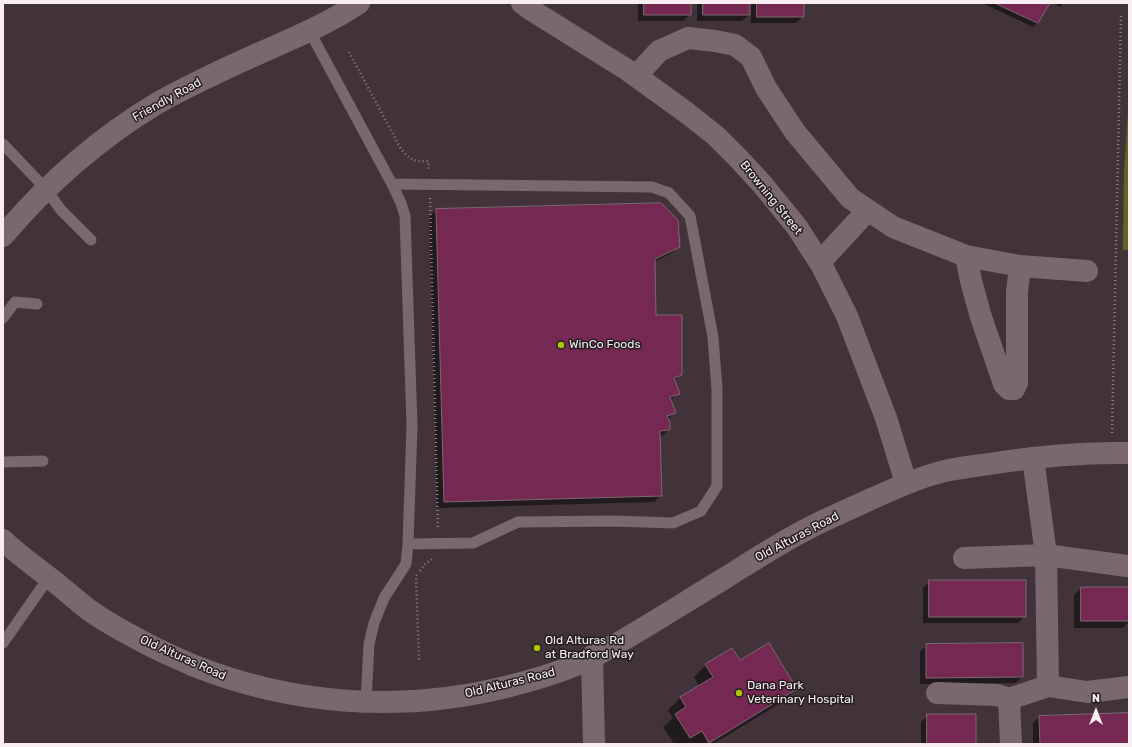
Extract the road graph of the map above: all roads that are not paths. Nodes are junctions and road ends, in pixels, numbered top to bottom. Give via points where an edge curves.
1 (359, 3) edge
2 (522, 3) edge
3 (309, 30) junction
4 (636, 76) junction
5 (3, 144) edge
6 (392, 184) junction
7 (46, 189) junction
8 (868, 210) junction
9 (3, 236) edge
10 (91, 240) dead end
11 (966, 256) junction
12 (820, 262) junction
13 (1020, 266) junction
14 (1087, 271) dead end
15 (37, 304) dead end
16 (3, 318) edge
17 (1120, 453) edge
18 (1033, 458) junction
19 (43, 461) dead end
20 (3, 462) edge
21 (906, 483) junction
22 (3, 540) edge
23 (408, 544) junction
24 (1046, 555) junction
25 (964, 558) dead end
26 (1127, 566) dead end
27 (49, 577) junction
28 (3, 643) edge
29 (592, 656) junction
30 (1048, 686) junction
31 (1129, 687) edge
32 (937, 693) dead end
33 (1009, 699) junction
34 (366, 702) junction
35 (594, 744) edge
36 (1011, 744) edge

1 - 3 street, Friendly Road
2 - 4 street, Browning Street
3 - 6 lane
3 - 7 street, Friendly Road via 156,104 105,139
4 - 8 street via 659,51 688,38 735,45 751,57 766,88 795,132 850,198
4 - 12 street, Browning Street via 716,136 739,159 796,227
5 - 7 lane
6 - 23 lane via 402,203 405,216 412,426
6 - 23 lane via 652,187 669,193 690,216 713,336 717,389 717,486 701,511 673,523 518,522 473,543
7 - 9 street, Friendly Road
7 - 10 lane via 61,210
8 - 11 street via 893,227
8 - 12 street
11 - 13 street
11 - 13 street via 981,318 1004,384 1009,389 1014,389 1017,383 1017,292
12 - 21 street, Browning Street via 847,316 886,418
13 - 14 street
15 - 16 lane via 15,302
17 - 18 street, Old Alturas Road
18 - 21 street, Old Alturas Road via 942,471
18 - 24 street
19 - 20 lane
21 - 29 street, Old Alturas Road via 816,524 605,651
22 - 27 street, Old Alturas Road
23 - 34 lane via 406,564 384,598 374,623 369,644
24 - 25 street
24 - 26 street
24 - 30 street
27 - 28 lane
27 - 34 street, Old Alturas Road via 108,622 150,646 205,670 271,690 325,699
29 - 34 street, Old Alturas Road via 578,664 532,680 458,697 408,702
29 - 35 street
30 - 31 street via 1087,692
30 - 33 street
32 - 33 street via 997,695
33 - 36 street

